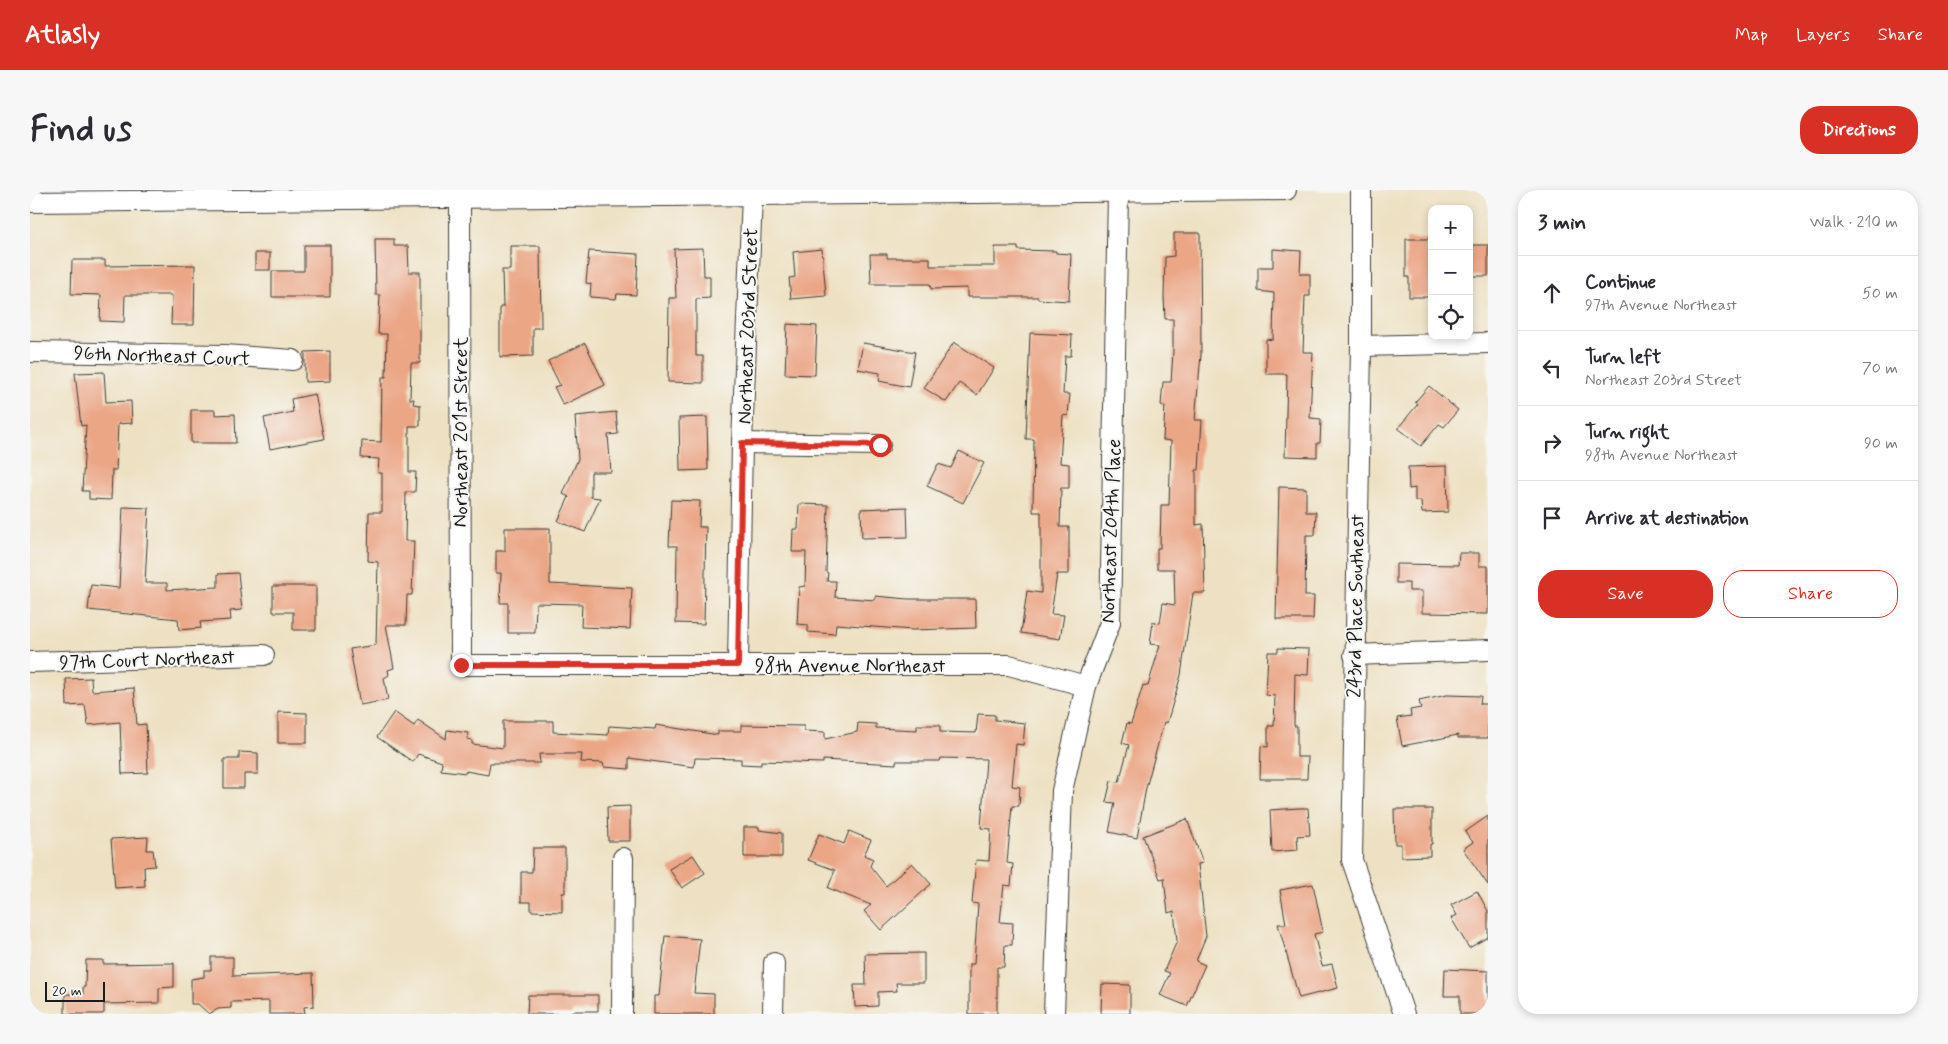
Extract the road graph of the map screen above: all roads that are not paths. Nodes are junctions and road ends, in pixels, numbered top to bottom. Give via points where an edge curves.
1 (1286, 190) edge
2 (1361, 190) edge
3 (1118, 192) junction
4 (576, 194) edge
5 (752, 196) junction
6 (460, 198) junction
7 (30, 202) edge
8 (1488, 344) edge
9 (1361, 346) junction
10 (30, 352) edge
11 (293, 360) dead end
12 (742, 443) junction
13 (880, 445) dead end
14 (1488, 650) edge
15 (264, 655) dead end
16 (1354, 655) junction
17 (30, 662) edge
18 (461, 665) joint
19 (738, 665) junction
20 (1086, 686) junction
21 (623, 858) dead end
22 (774, 963) dead end
23 (622, 1014) edge
24 (773, 1014) edge
25 (1054, 1014) edge
26 (1404, 1014) edge

1 - 3 street
2 - 9 street, 243rd Place Southeast
3 - 5 street
3 - 20 street, Northeast 204th Place via 1110,622
4 - 5 street
4 - 6 street
5 - 12 street, Northeast 203rd Street
6 - 7 street
6 - 18 street, Northeast 201st Street
8 - 9 street
9 - 16 street, 243rd Place Southeast
10 - 11 street, 96th Northeast Court via 225,355
12 - 13 street
12 - 19 street, Northeast 203rd Street
14 - 16 street
15 - 17 street, 97th Court Northeast
16 - 26 street, 243rd Place Southeast via 1352,860
18 - 19 street, 98th Avenue Northeast
19 - 20 street, 98th Avenue Northeast via 1009,665
20 - 25 street, Northeast 204th Place via 1062,791
21 - 23 street
22 - 24 street

